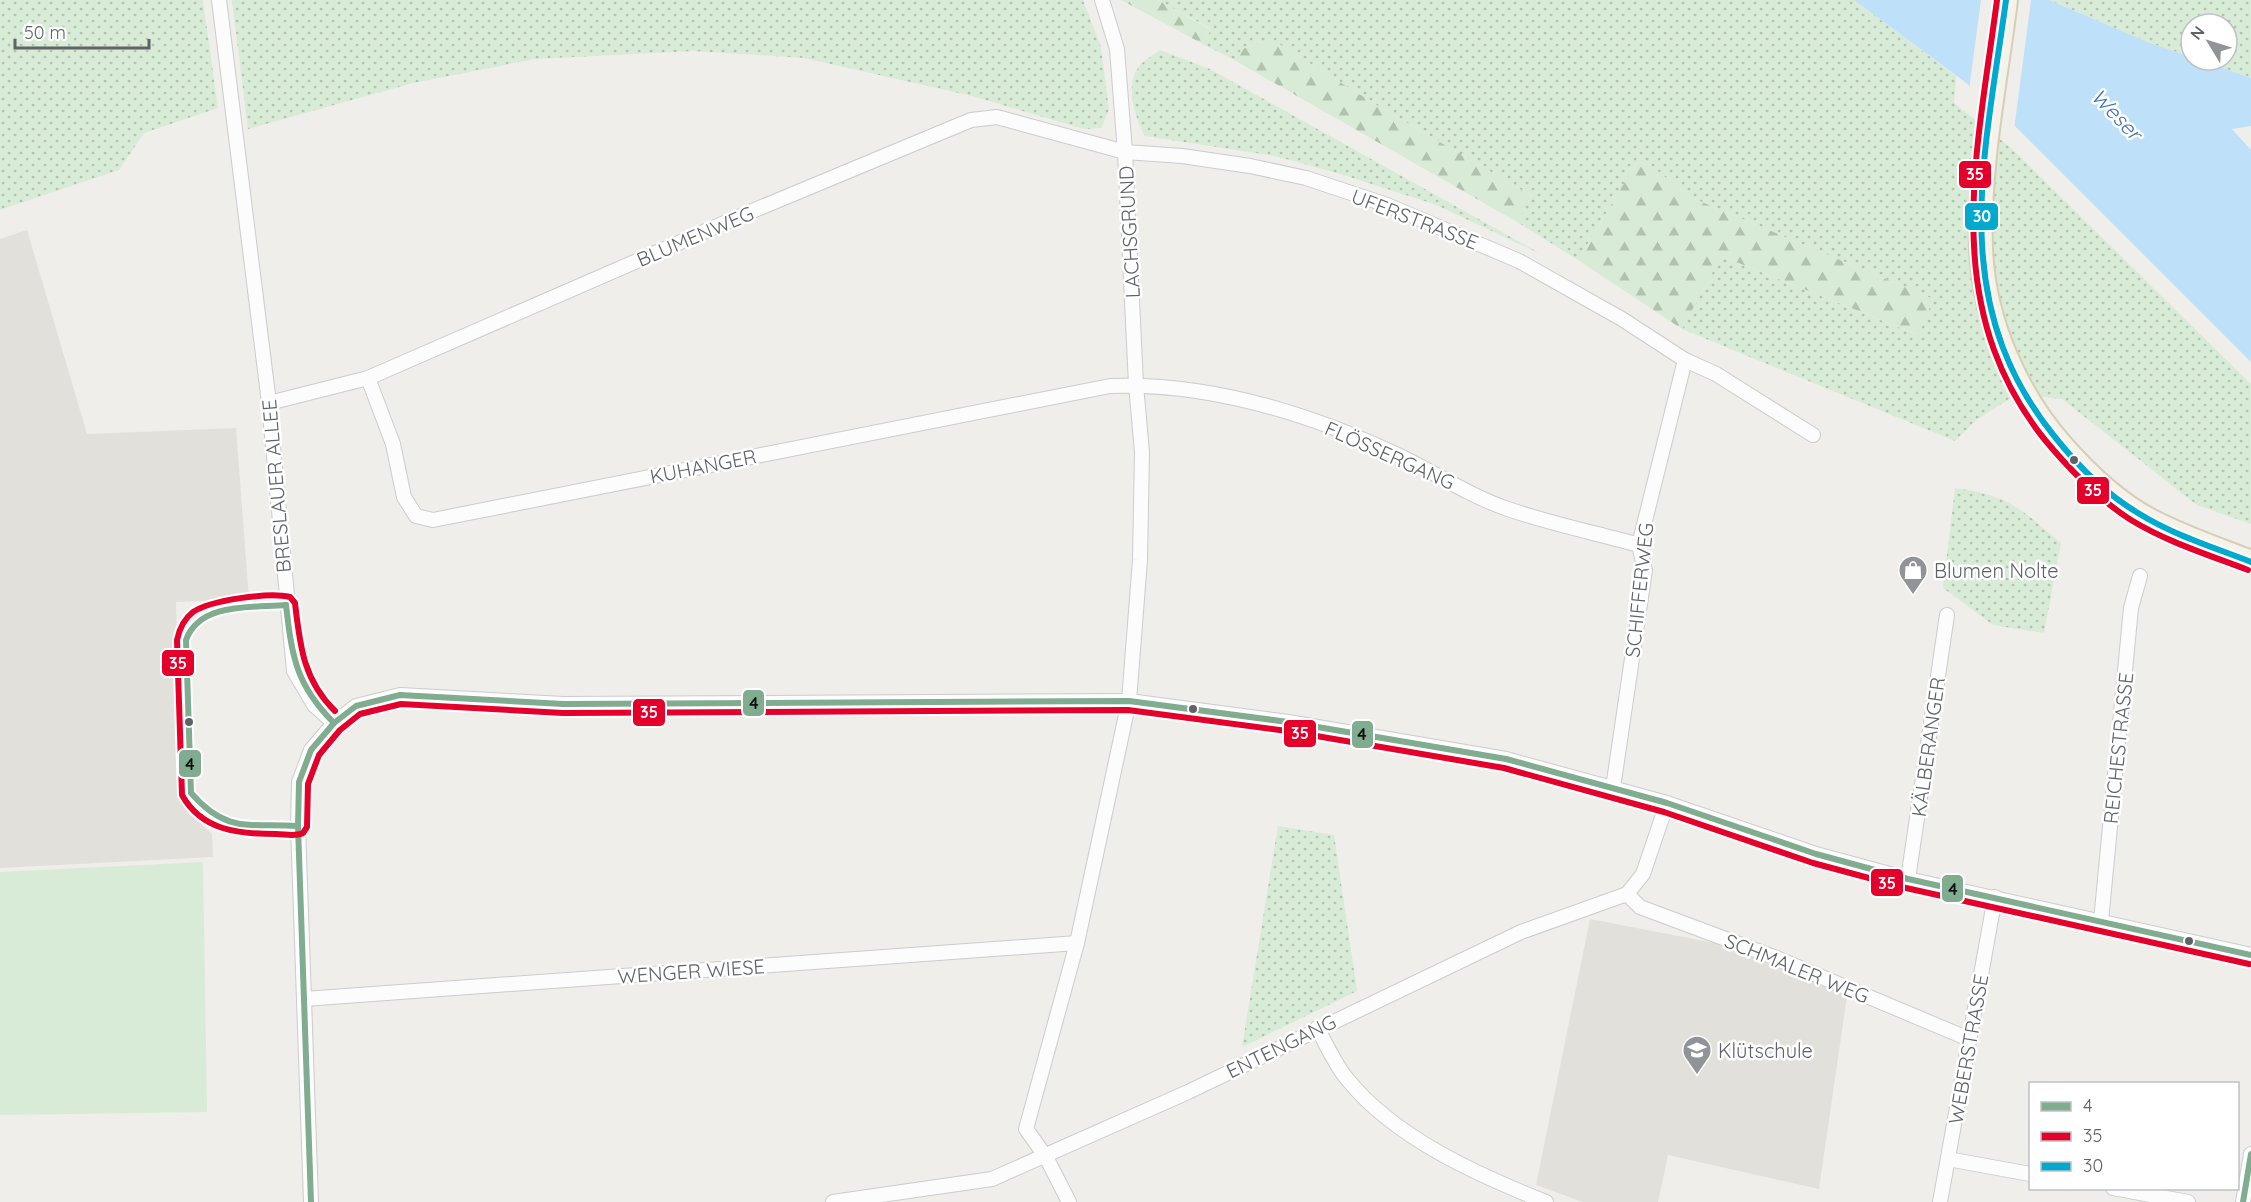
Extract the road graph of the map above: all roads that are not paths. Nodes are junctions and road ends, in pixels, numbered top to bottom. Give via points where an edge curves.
1 (219, 0) edge
2 (1102, 0) edge
3 (2006, 0) edge
4 (1125, 152) junction
5 (1685, 360) junction
6 (368, 378) junction
7 (1136, 385) junction
8 (269, 403) junction
9 (1813, 435) dead end
10 (1640, 545) junction
11 (2243, 559) edge
12 (2140, 576) dead end
13 (2251, 577) edge
14 (1947, 615) dead end
15 (1129, 701) junction
16 (334, 723) junction
17 (1613, 788) junction
18 (1667, 803) junction
19 (1908, 879) junction
20 (1627, 894) junction
21 (1995, 897) junction
22 (2101, 921) junction
23 (1077, 943) junction
24 (2251, 955) edge
25 (304, 999) junction
26 (1317, 1028) junction
27 (1969, 1040) junction
28 (2251, 1154) edge
29 (1046, 1157) junction
30 (1948, 1159) junction
31 (2029, 1174) edge
32 (2124, 1190) edge
33 (311, 1202) edge
34 (833, 1202) edge
35 (1069, 1202) edge
36 (1546, 1202) edge
37 (1940, 1202) edge
38 (2188, 1202) edge
39 (2242, 1202) edge

1 - 8 street, BRESLAUER ALLEE
2 - 4 street via 1117,49
3 - 11 main road via 1984,174 1981,250 1996,329 2009,362 2043,424 2074,460 2122,502 2149,520
4 - 5 street, UFERSTRASSE via 1250,166 1306,178 1388,205 1519,261
4 - 6 street, BLUMENWEG via 997,117 970,120
4 - 7 street, LACHSGRUND
5 - 9 street, UFERSTRASSE via 1716,374
5 - 10 street, SCHIFFERWEG
6 - 7 street, KUHANGER via 393,444 404,497 416,516 433,520 1110,386
6 - 8 street, BLUMENWEG
7 - 10 street, FLÖSSERGANG via 1213,391 1313,421 1365,440 1507,509
7 - 15 street, LACHSGRUND via 1142,452 1140,560
8 - 16 street, BRESLAUER ALLEE via 294,671 314,705
10 - 17 street, SCHIFFERWEG via 1645,570
11 - 13 main road
12 - 22 street, REICHESTRASSE via 2131,608
14 - 19 street, KÄLBERANGER
15 - 16 street via 563,704 400,695 356,706
15 - 17 street via 1427,744 1506,759
15 - 23 street, LACHSGRUND
16 - 25 street via 311,750 299,782
17 - 18 street
18 - 19 street via 1816,854
18 - 20 street via 1644,874
19 - 21 street
20 - 26 street, ENTENGANG via 1521,932
20 - 27 street, SCHMALER WEG via 1640,907 1774,957
21 - 22 street
21 - 27 street, WEBERSTRASSE
22 - 24 street
23 - 25 street, WENGER WIESE
23 - 29 street, LACHSGRUND via 1026,1129
25 - 33 street
26 - 29 street, ENTENGANG
26 - 36 street via 1346,1078 1371,1105 1437,1152
27 - 30 street, WEBERSTRASSE
28 - 39 street
29 - 34 street, ENTENGANG via 993,1179
29 - 35 street
30 - 31 street
30 - 37 street, WEBERSTRASSE
32 - 38 street

